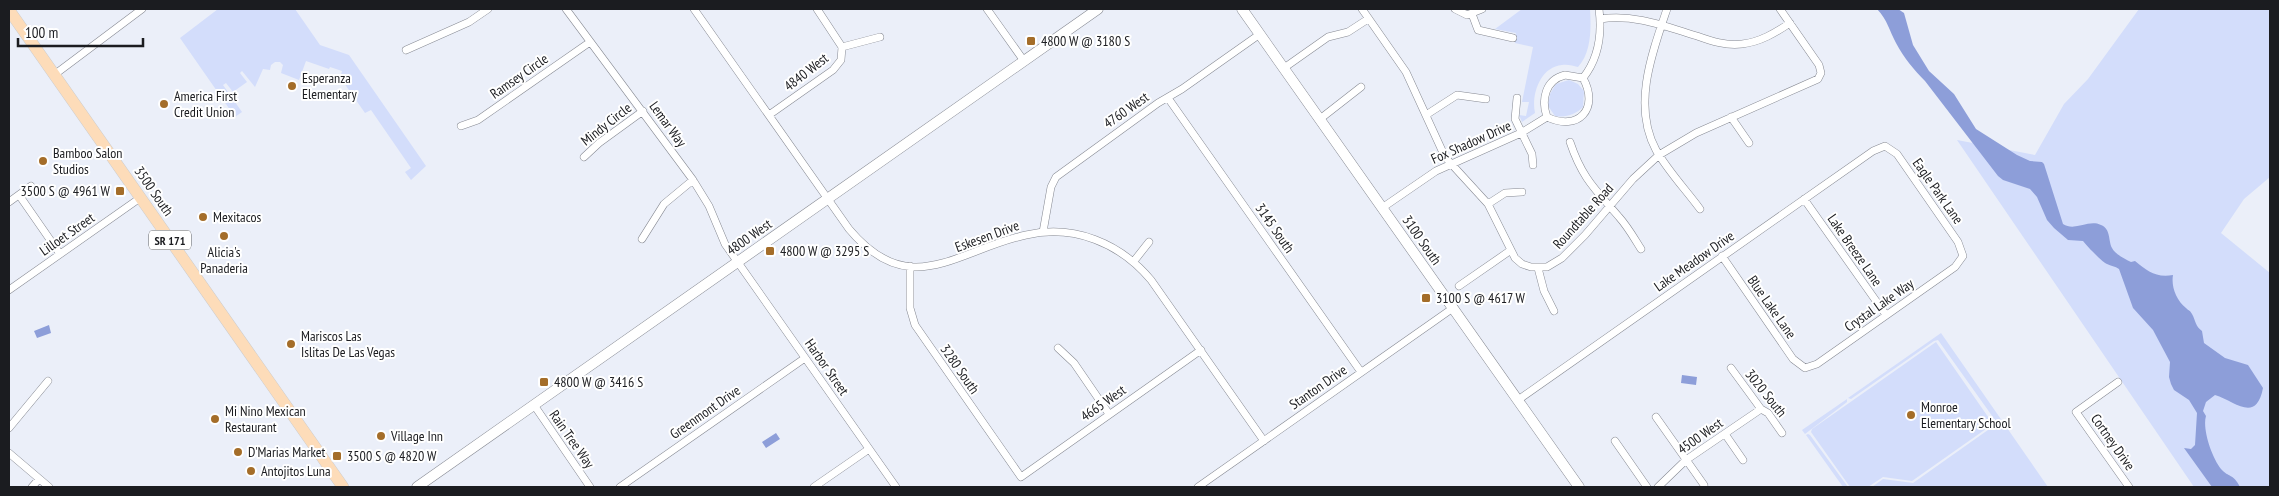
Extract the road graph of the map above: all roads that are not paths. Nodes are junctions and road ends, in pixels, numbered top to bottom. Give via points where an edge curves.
1 (142, 9) edge
2 (488, 9) edge
3 (566, 9) edge
4 (694, 9) edge
5 (817, 9) edge
6 (988, 9) edge
7 (1098, 9) edge
8 (1242, 9) edge
9 (1362, 9) edge
10 (1456, 9) edge
11 (1482, 9) edge
12 (1599, 9) edge
13 (1667, 9) edge
14 (1780, 9) edge
15 (9, 10) edge
16 (1472, 14) junction
17 (1368, 19) junction
18 (1600, 19) junction
19 (1790, 23) junction
20 (1661, 25) junction
21 (1260, 34) junction
22 (880, 37) dead end
23 (1513, 38) dead end
24 (590, 42) junction
25 (842, 47) junction
26 (406, 50) dead end
27 (1024, 61) junction
28 (1284, 68) junction
29 (54, 75) junction
30 (1583, 78) junction
31 (1361, 87) dead end
32 (1168, 98) junction
33 (1517, 98) dead end
34 (1486, 99) dead end
35 (643, 111) junction
36 (769, 115) junction
37 (1426, 115) junction
38 (1547, 117) junction
39 (1731, 117) junction
40 (1320, 119) junction
41 (461, 126) dead end
42 (1521, 134) junction
43 (1570, 142) dead end
44 (1749, 143) dead end
45 (1885, 146) joint
46 (1659, 155) junction
47 (584, 157) dead end
48 (1451, 163) junction
49 (1533, 165) dead end
50 (693, 180) junction
51 (31, 186) dead end
52 (1522, 192) dead end
53 (19, 195) junction
54 (140, 198) junction
55 (827, 199) junction
56 (1804, 199) junction
57 (9, 202) edge
58 (1488, 204) junction
59 (1609, 207) junction
60 (1382, 208) junction
61 (1700, 209) dead end
62 (1042, 232) junction
63 (642, 239) dead end
64 (1149, 242) dead end
65 (1641, 249) dead end
66 (1511, 250) junction
67 (60, 254) junction
68 (1722, 256) junction
69 (1963, 256) joint
70 (1134, 261) junction
71 (738, 262) junction
72 (910, 266) junction
73 (1538, 268) junction
74 (1459, 286) dead end
75 (9, 290) edge
76 (1452, 308) junction
77 (1554, 311) dead end
78 (1886, 315) junction
79 (1058, 348) dead end
80 (1201, 350) junction
81 (805, 358) junction
82 (1731, 368) dead end
83 (1805, 368) joint
84 (1361, 372) junction
85 (48, 381) dead end
86 (2118, 382) dead end
87 (1518, 400) junction
88 (534, 405) junction
89 (1761, 409) junction
90 (1109, 414) junction
91 (1656, 417) dead end
92 (9, 428) edge
93 (1782, 433) dead end
94 (1725, 434) junction
95 (1264, 440) junction
96 (1615, 441) dead end
97 (869, 449) junction
98 (9, 454) edge
99 (1686, 460) junction
100 (1743, 460) dead end
101 (1021, 477) joint
102 (39, 479) junction
103 (1704, 485) dead end
104 (32, 487) edge
105 (49, 487) edge
106 (343, 487) edge
107 (417, 487) edge
108 (590, 487) edge
109 (620, 487) edge
110 (814, 487) edge
111 (896, 487) edge
112 (1198, 487) edge
113 (1579, 487) edge
114 (1647, 487) edge
115 (1658, 487) edge
116 (2129, 487) edge

1 - 29 street
2 - 26 street via 469,22
3 - 24 street, Lemar Way
4 - 36 street
5 - 25 street
6 - 27 street
7 - 27 main road, 4800 West
8 - 21 main road, 3100 South
9 - 17 street
10 - 16 street via 1463,14
11 - 16 street
12 - 18 street
13 - 20 street
14 - 19 street
15 - 29 main road, 3500 South / SR 171
16 - 23 street via 1478,30
17 - 28 street via 1348,32 1328,37
17 - 37 street via 1406,72
18 - 20 street via 1633,18
18 - 30 street via 1597,50
19 - 20 street via 1766,38 1735,44 1720,43
19 - 39 street, Roundtable Road via 1819,65 1818,79
20 - 46 street via 1650,61 1646,97 1647,125
21 - 28 main road, 3100 South
21 - 32 street, 4760 West
22 - 25 street, 4840 West
24 - 35 street, Lemar Way
24 - 41 street, Ramsey Circle via 478,120
25 - 36 street, 4840 West via 841,60 833,70
27 - 55 main road, 4800 West
28 - 40 main road, 3100 South
29 - 54 main road, 3500 South / SR 171
30 - 38 street via 1565,75 1552,81 1544,98
30 - 38 street via 1590,96 1590,106 1585,114 1565,122
31 - 40 street
32 - 62 street, 4760 West via 1056,177
32 - 84 street, 3145 South
33 - 42 street via 1515,119
34 - 37 street via 1456,95
35 - 47 street, Mindy Circle
35 - 50 street, Lemar Way
36 - 55 street
37 - 48 street
38 - 42 street, Fox Shadow Drive
39 - 44 street
39 - 46 street, Roundtable Road
40 - 60 main road, 3100 South
42 - 48 street, Fox Shadow Drive
42 - 49 street via 1532,154
43 - 59 street via 1585,177
45 - 56 street, Lake Meadow Drive
45 - 69 street, Eagle Park Lane via 1896,154 1958,242
46 - 59 street, Roundtable Road
46 - 61 street
48 - 58 street
48 - 60 street, Fox Shadow Drive
50 - 63 street via 664,204
50 - 71 street, Lemar Way via 709,206 725,244
51 - 53 street
52 - 58 street via 1505,193
53 - 57 street
53 - 67 street
54 - 67 street, Lilloet Street
54 - 106 main road, 3500 South / SR 171
55 - 71 main road, 4800 West
55 - 72 street, Eskesen Drive via 855,236 871,251 890,261
56 - 68 street, Lake Meadow Drive
56 - 78 street, Lake Breeze Lane
58 - 66 street
59 - 65 street
59 - 73 street, Roundtable Road via 1562,258 1547,267
60 - 76 main road, 3100 South
62 - 70 street, Eskesen Drive via 1095,238
62 - 72 street, Eskesen Drive via 1016,237 941,265
64 - 70 street
66 - 73 street via 1522,264
66 - 74 street
67 - 75 street, Lilloet Street
68 - 83 street, Blue Lake Lane via 1793,359
68 - 87 street, Lake Meadow Drive
69 - 78 street, Crystal Lake Way via 1955,267
70 - 80 street, Eskesen Drive
71 - 81 street, Harbor Street
71 - 88 main road, 4800 West
72 - 101 street, 3280 South via 909,300 915,325
73 - 77 street
76 - 84 street, Stanton Drive
76 - 87 main road, 3100 South
78 - 83 street, Crystal Lake Way via 1817,364
79 - 90 street via 1074,363
80 - 90 street, 4665 West
80 - 95 street, Eskesen Drive
81 - 97 street, Harbor Street
81 - 109 street, Greenmont Drive
82 - 89 street, 3020 South
84 - 95 street, Stanton Drive
85 - 92 street
86 - 116 street, Cortney Drive via 2076,412
87 - 113 main road, 3100 South
88 - 107 main road, 4800 West
88 - 108 street, Rain Tree Way
89 - 93 street, 3020 South via 1768,413
89 - 94 street, 4500 West
90 - 101 street, 4665 West
91 - 99 street
94 - 99 street, 4500 West
94 - 100 street
95 - 112 street, Stanton Drive
96 - 114 street
97 - 110 street
97 - 111 street, Harbor Street
98 - 102 street
99 - 103 street
99 - 115 street, 4500 West
102 - 104 street
102 - 105 street

